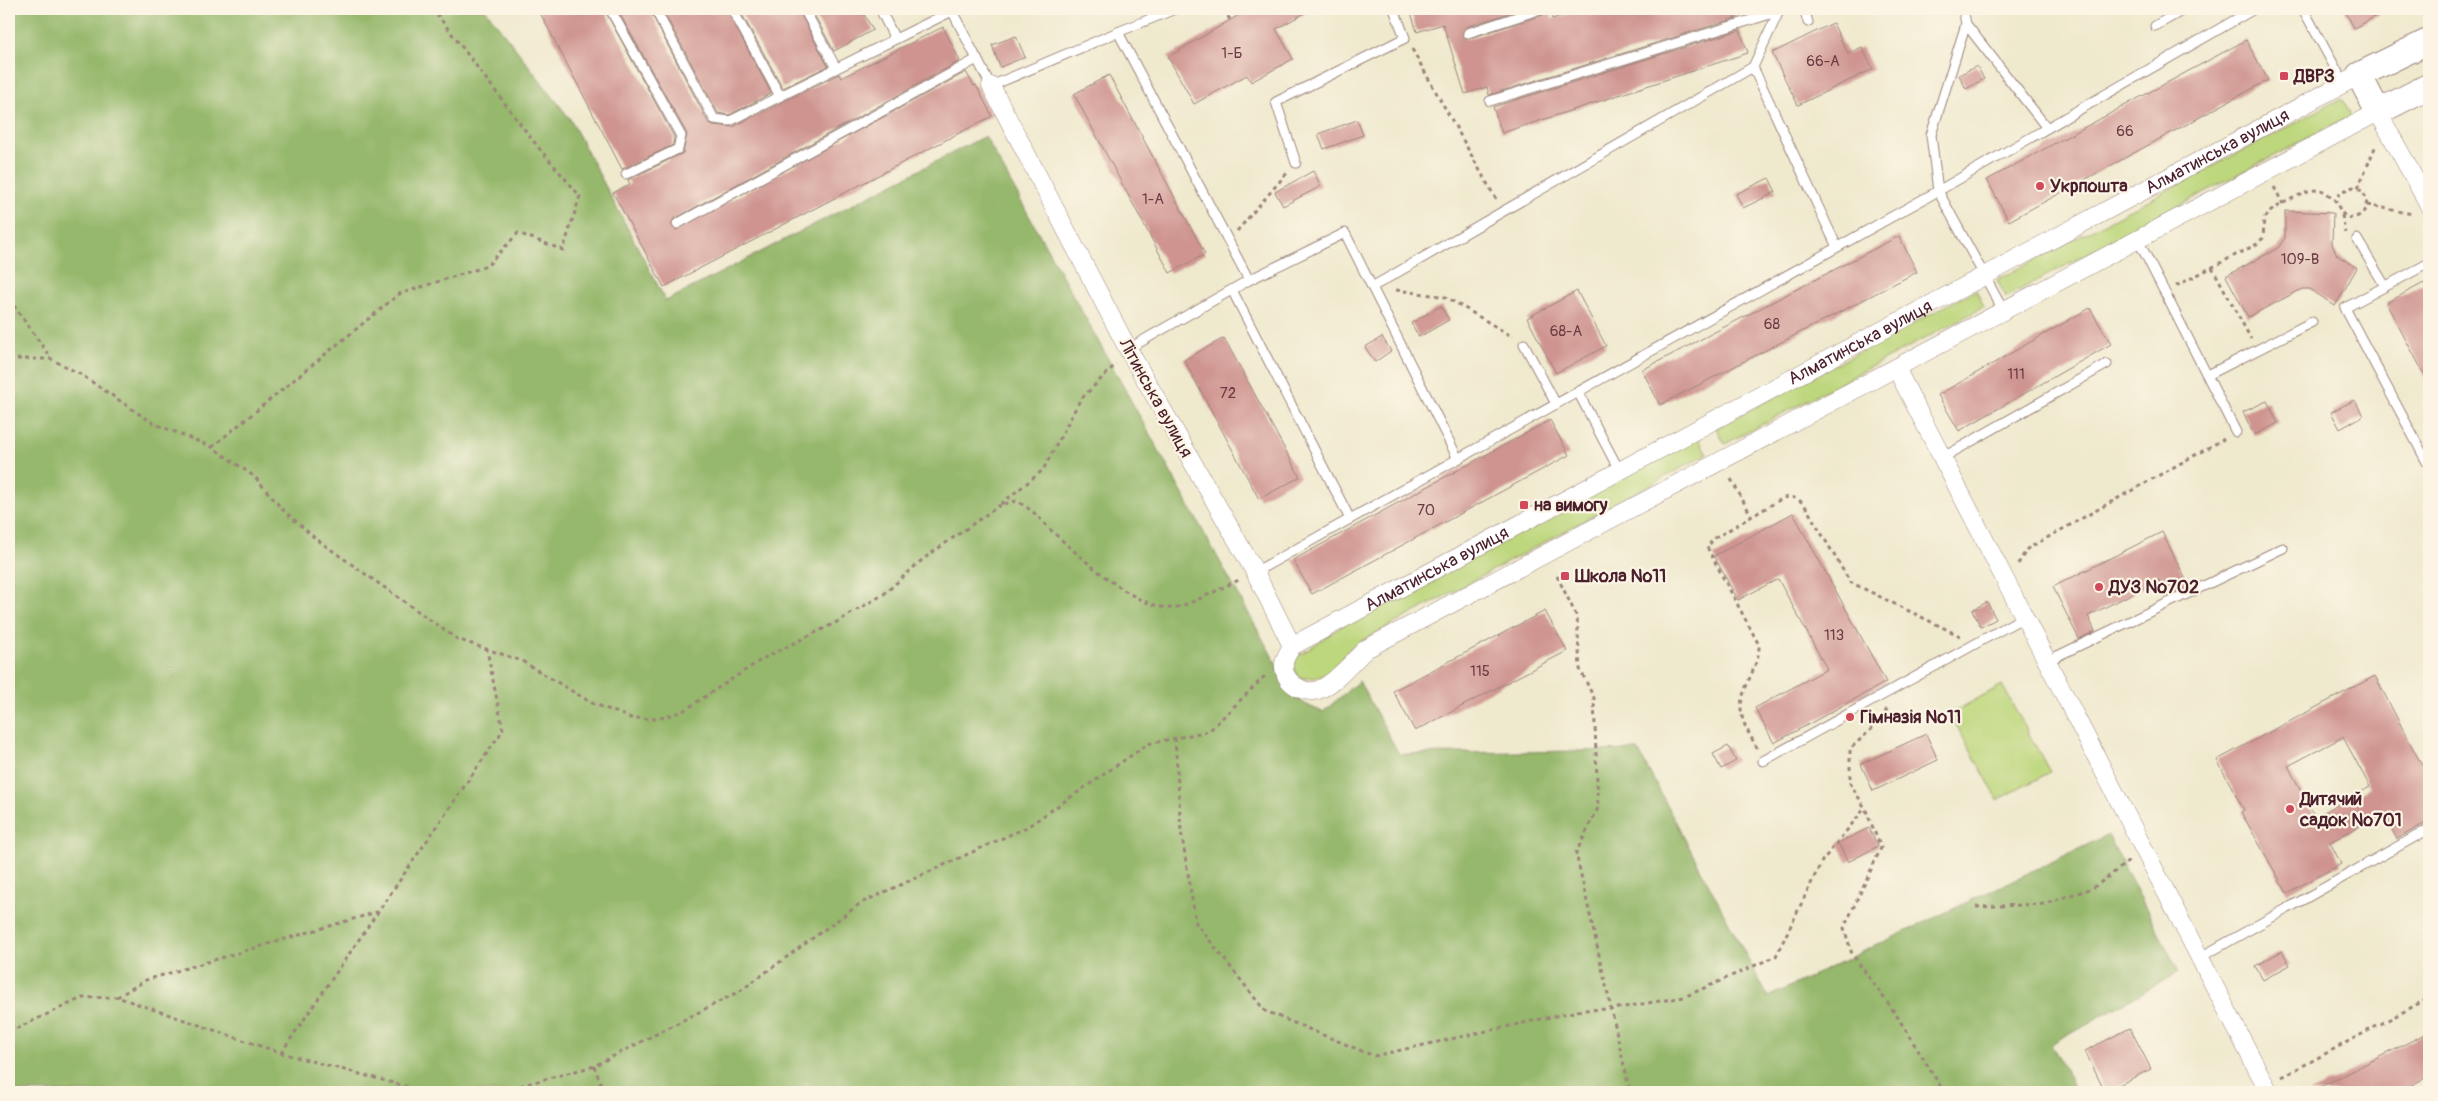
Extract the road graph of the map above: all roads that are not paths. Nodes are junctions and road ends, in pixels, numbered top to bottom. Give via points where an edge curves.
1 (610, 9) edge
2 (655, 9) edge
3 (732, 9) edge
4 (804, 9) edge
5 (880, 9) edge
6 (1175, 9) edge
7 (1394, 9) edge
8 (1541, 9) edge
9 (1804, 9) edge
10 (1963, 9) edge
11 (2186, 9) edge
12 (2254, 9) edge
13 (2303, 9) edge
14 (951, 10) edge
15 (1780, 10) edge
16 (1808, 22) dead end
17 (1966, 24) junction
18 (2155, 26) dead end
19 (1118, 32) junction
20 (1468, 33) dead end
21 (896, 39) junction
22 (2429, 41) edge
23 (977, 59) junction
24 (836, 68) junction
25 (1753, 68) junction
26 (2351, 78) junction
27 (991, 86) junction
28 (2429, 86) edge
29 (780, 96) junction
30 (1490, 101) dead end
31 (2378, 112) junction
32 (2047, 128) junction
33 (1296, 163) road end
34 (626, 174) dead end
35 (1938, 191) junction
36 (2425, 210) edge
37 (677, 224) dead end
38 (2137, 238) junction
39 (2357, 239) dead end
40 (1837, 247) junction
41 (2429, 263) edge
42 (1984, 274) junction
43 (1249, 280) junction
44 (2385, 286) junction
45 (1372, 287) junction
46 (1232, 290) junction
47 (2002, 308) junction
48 (2312, 322) dead end
49 (1524, 344) road end
50 (1129, 352) junction
51 (2107, 364) dead end
52 (1896, 368) junction
53 (2208, 375) junction
54 (1578, 392) junction
55 (1556, 404) junction
56 (2236, 432) road end
57 (1942, 458) junction
58 (1458, 459) junction
59 (2429, 466) edge
60 (1619, 470) junction
61 (1350, 519) junction
62 (2283, 548) dead end
63 (1255, 572) junction
64 (2024, 617) junction
65 (1292, 646) junction
66 (2046, 661) junction
67 (1763, 761) road end
68 (2429, 829) edge
69 (2199, 958) junction
70 (2274, 1086) edge

1 - 34 lane via 681,136 678,149
2 - 29 lane via 714,119 730,121
3 - 29 lane
4 - 24 lane
5 - 21 lane
6 - 19 lane
7 - 33 lane via 1405,38 1276,102
8 - 20 lane
9 - 16 lane
10 - 17 lane
11 - 18 lane
12 - 32 lane
13 - 26 lane
14 - 21 lane
14 - 23 lane
15 - 25 lane
15 - 30 lane
17 - 32 lane
17 - 35 lane via 1931,134
19 - 27 lane
19 - 43 lane
21 - 24 lane
22 - 26 street, Алматинська вулиця
23 - 27 lane
23 - 37 lane
24 - 29 lane
25 - 40 lane
25 - 45 lane
26 - 31 street
26 - 42 street, Алматинська вулиця
27 - 50 street, Літинська вулиця
28 - 31 street
31 - 36 street
31 - 38 street
32 - 35 lane
35 - 40 lane
35 - 42 lane
38 - 47 street
38 - 53 lane
39 - 44 lane
40 - 54 lane
41 - 44 lane
42 - 47 lane
42 - 60 street, Алматинська вулиця
43 - 45 lane via 1345,233
43 - 46 lane
44 - 59 lane via 2345,308
45 - 58 lane
46 - 50 lane
46 - 61 lane
47 - 52 street
48 - 53 lane
49 - 55 lane
50 - 63 street, Літинська вулиця
51 - 57 lane
52 - 57 street
52 - 65 street via 1366,649 1319,690 1305,691 1294,686 1284,674 1284,663
53 - 56 lane
54 - 55 lane
54 - 60 lane
55 - 58 lane
57 - 64 street
58 - 61 lane
60 - 65 street, Алматинська вулиця
61 - 63 lane
62 - 66 lane
63 - 65 street, Літинська вулиця
64 - 66 street
64 - 67 lane
66 - 69 street
68 - 69 lane
69 - 70 street

